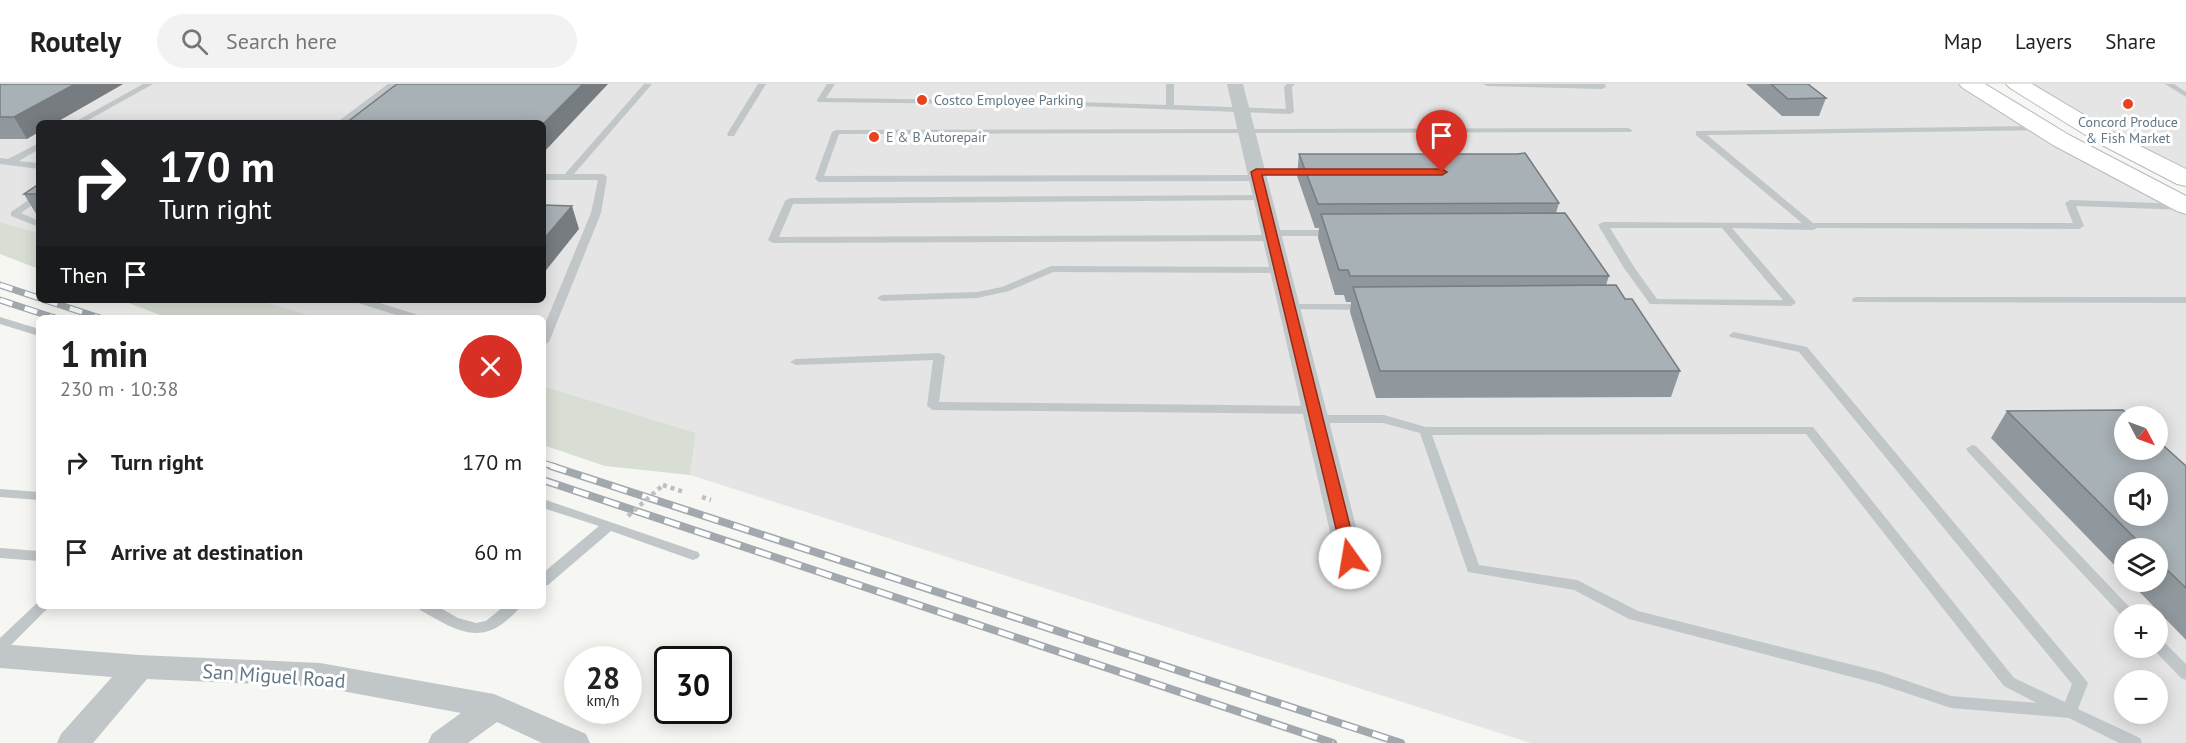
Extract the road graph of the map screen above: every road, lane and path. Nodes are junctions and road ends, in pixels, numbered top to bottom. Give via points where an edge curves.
1 (148, 84) edge
2 (393, 84) edge
3 (648, 84) edge
4 (762, 84) edge
5 (831, 84) edge
6 (1170, 84) edge
7 (1235, 84) edge
8 (1291, 84) edge
9 (1486, 84) edge
10 (1601, 84) edge
11 (1970, 84) edge
12 (2017, 84) edge
13 (2169, 84) edge
14 (2186, 95) edge
15 (1170, 106) junction
16 (1241, 109) junction
17 (83, 120) edge
18 (344, 120) edge
19 (2041, 128) junction
20 (1628, 130) dead end
21 (1246, 131) junction
22 (731, 134) dead end
23 (36, 148) edge
24 (0, 161) edge
25 (10, 162) junction
26 (36, 166) edge
27 (1326, 172) edge
28 (546, 177) edge
29 (567, 177) junction
30 (2186, 179) edge
31 (1259, 183) junction
32 (36, 198) edge
33 (2186, 206) edge
34 (36, 223) edge
35 (1725, 226) junction
36 (1813, 227) junction
37 (1343, 232) edge
38 (1272, 236) junction
39 (1280, 270) junction
40 (882, 298) dead end
41 (1857, 300) dead end
42 (2186, 300) edge
43 (369, 303) edge
44 (1289, 307) junction
45 (1373, 307) edge
46 (407, 315) edge
47 (0, 320) edge
48 (36, 332) edge
49 (546, 335) edge
50 (1734, 335) dead end
51 (796, 362) dead end
52 (1317, 414) junction
53 (1425, 431) junction
54 (1972, 449) dead end
55 (684, 492) dead end
56 (0, 493) edge
57 (36, 496) edge
58 (702, 497) dead end
59 (711, 501) dead end
60 (546, 504) edge
61 (628, 516) dead end
62 (609, 525) junction
63 (0, 553) edge
64 (693, 555) dead end
65 (36, 556) edge
66 (1350, 558) dead end
67 (546, 578) edge
68 (2120, 604) edge
69 (40, 609) edge
70 (432, 609) edge
71 (510, 609) edge
72 (0, 647) edge
73 (2168, 655) edge
74 (0, 656) edge
75 (139, 667) junction
76 (2186, 674) edge
77 (494, 707) junction
78 (2069, 712) junction
79 (73, 743) edge
80 (444, 743) edge
81 (574, 743) edge
82 (2134, 743) edge

1 - 17 lane
2 - 18 lane
3 - 29 lane
4 - 22 lane
5 - 15 lane via 820,100
6 - 15 lane
7 - 16 street
8 - 16 lane via 1290,112
9 - 10 lane via 1602,87
11 - 19 main road
12 - 30 main road via 2108,139
13 - 14 lane
15 - 16 lane
16 - 21 street
19 - 33 main road
19 - 36 lane via 1699,133
20 - 21 lane
21 - 31 street
21 - 31 lane via 836,132 819,179
23 - 25 lane
24 - 25 lane
25 - 26 lane
27 - 31 lane
28 - 29 lane
29 - 49 lane via 603,177 596,213
31 - 38 street
31 - 38 lane via 790,201 773,240
32 - 34 lane via 14,214
33 - 36 lane via 2070,203 2079,226
35 - 35 lane via 1791,303 1654,302 1603,225
35 - 36 lane
37 - 38 lane
38 - 39 street
39 - 40 lane via 1051,269 1005,289 977,295
39 - 44 street
41 - 42 lane
43 - 46 lane
44 - 45 lane
44 - 52 street
47 - 48 lane
50 - 78 lane via 1803,349 2080,683
51 - 52 lane via 939,356 933,406
52 - 53 lane via 1384,419
52 - 66 street
53 - 78 lane via 1473,569 1577,585 1634,615 1881,678 1951,702
53 - 78 lane via 1809,430 2010,682
54 - 68 lane
55 - 61 path, bridge via 663,485
56 - 57 lane
58 - 59 path
60 - 62 lane
62 - 64 lane
62 - 67 lane
63 - 65 lane
69 - 72 lane
70 - 71 lane via 471,628 491,625
73 - 76 lane
74 - 75 street, San Miguel Road
75 - 77 street, San Miguel Road via 320,675
75 - 79 street
77 - 80 street
77 - 81 street, San Miguel Road
78 - 82 lane

